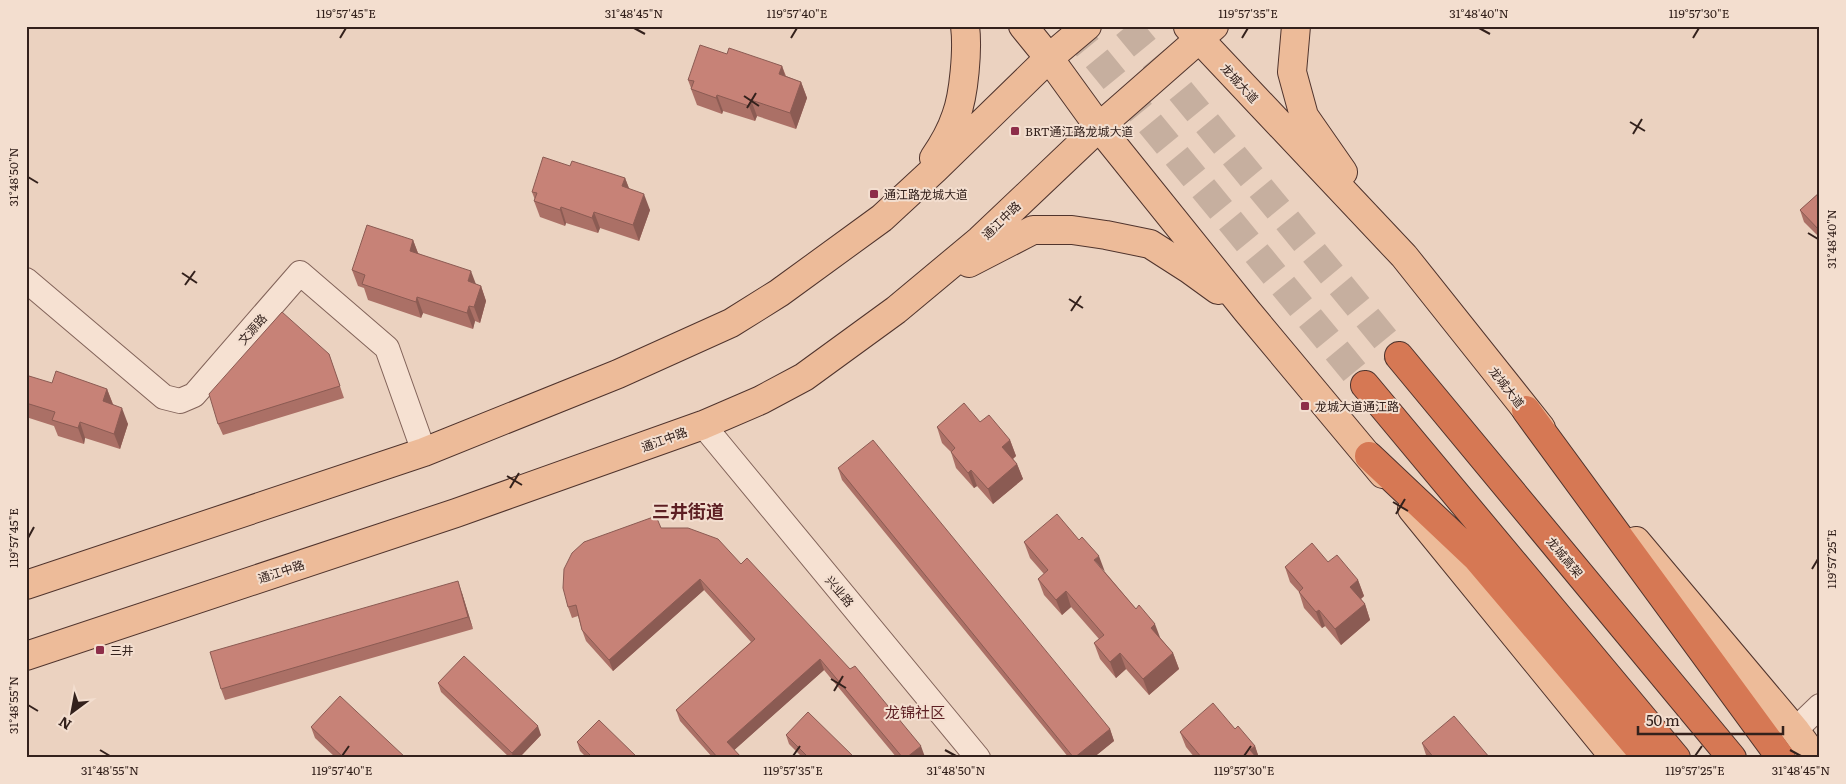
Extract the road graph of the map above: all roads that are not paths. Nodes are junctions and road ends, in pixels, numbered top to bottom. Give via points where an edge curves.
1 (965, 26) edge
2 (1023, 26) edge
3 (1087, 26) edge
4 (1296, 26) edge
5 (1201, 31) edge
6 (1049, 58) junction
7 (1098, 127) junction
8 (910, 192) junction
9 (1404, 256) junction
10 (26, 280) edge
11 (896, 310) junction
12 (1247, 311) junction
13 (1398, 356) tunnel mouth
14 (1365, 385) tunnel mouth
15 (1526, 410) junction
16 (703, 425) junction
17 (424, 452) junction
18 (1369, 456) junction
19 (26, 585) edge
20 (26, 656) edge
21 (1820, 706) edge
22 (1795, 730) junction
23 (978, 758) edge
24 (1615, 758) edge
25 (1647, 758) edge
26 (1676, 758) edge
27 (1732, 758) edge
28 (1781, 758) edge
29 (1815, 758) edge

1 - 8 main road via 964,75 957,116 942,146
2 - 6 main road
3 - 6 main road
4 - 9 main road via 1292,72 1304,116
5 - 7 main road, 通江中路
5 - 9 main road, 龙城大道
6 - 7 main road
6 - 8 main road
7 - 11 main road, 通江中路 via 980,240
7 - 12 main road
8 - 17 main road via 882,218 779,293 731,323 618,374
9 - 15 main road, 龙城大道
10 - 17 street, 文源路 via 164,397 180,401 194,395 300,273 387,348
11 - 12 main road via 971,262 1033,230 1072,230 1150,244
11 - 16 main road, 通江中路 via 804,377
12 - 18 main road
13 - 27 highway, 龙城高架
14 - 26 highway
15 - 22 main road, 龙城大道
15 - 28 highway
16 - 20 main road, 通江中路 via 456,513
16 - 23 street, 兴业路
17 - 19 main road
18 - 24 main road
18 - 25 highway via 1476,556
21 - 22 street
22 - 29 main road, 龙城大道

